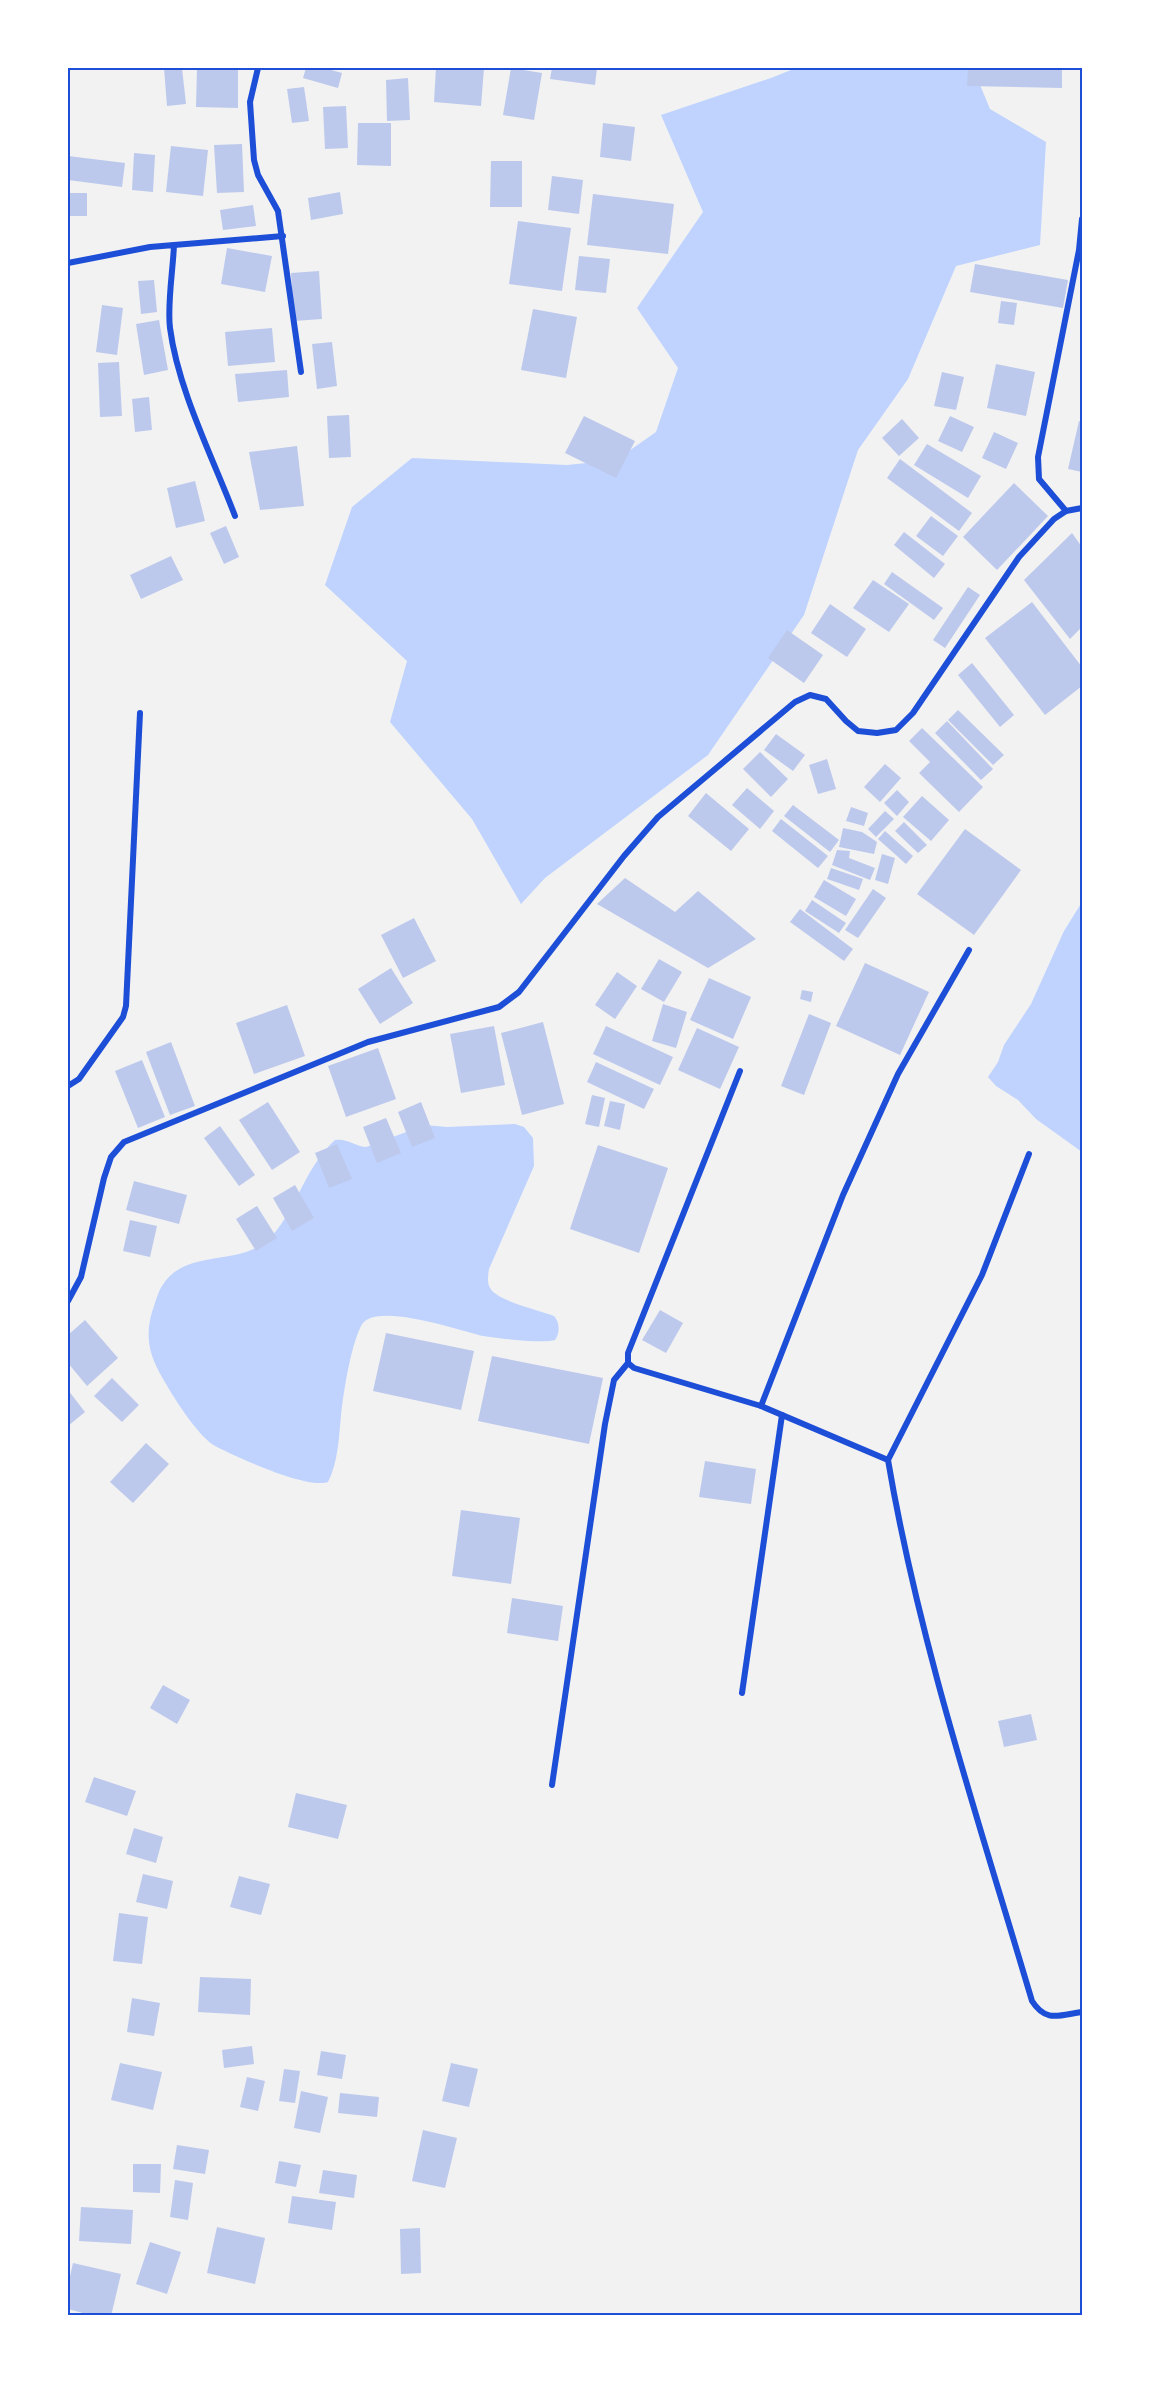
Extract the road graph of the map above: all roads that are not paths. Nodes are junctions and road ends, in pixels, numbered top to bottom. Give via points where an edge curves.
1 (258, 68) edge
2 (1083, 219) edge
3 (283, 236) junction
4 (174, 245) junction
5 (68, 263) edge
6 (301, 372) dead end
7 (1083, 508) edge
8 (1066, 511) junction
9 (235, 516) dead end
10 (140, 712) dead end
11 (969, 950) dead end
12 (740, 1071) dead end
13 (68, 1086) edge
14 (1029, 1154) dead end
15 (68, 1301) edge
16 (628, 1363) junction
17 (761, 1406) junction
18 (782, 1415) junction
19 (888, 1460) junction
20 (742, 1693) dead end
21 (552, 1785) dead end
22 (1083, 2012) edge

1 - 3 street via 250,102 254,160 278,211
2 - 8 street via 1038,457 1040,479
3 - 4 street
3 - 6 street
4 - 5 street
4 - 9 street via 170,327 184,386
7 - 8 street
8 - 15 street via 1019,557 914,712 896,730 858,731 826,699 810,695 795,702 658,817 519,992 499,1006 368,1042 124,1142 111,1157 81,1277
10 - 13 street via 126,1006 123,1017 79,1079
11 - 17 street via 898,1074 843,1195
12 - 16 street via 628,1353
14 - 19 street via 982,1275
16 - 17 street
16 - 21 street via 614,1380 605,1424
17 - 18 street
18 - 19 street
18 - 20 street
19 - 22 street via 901,1538 1032,2001 1048,2016

